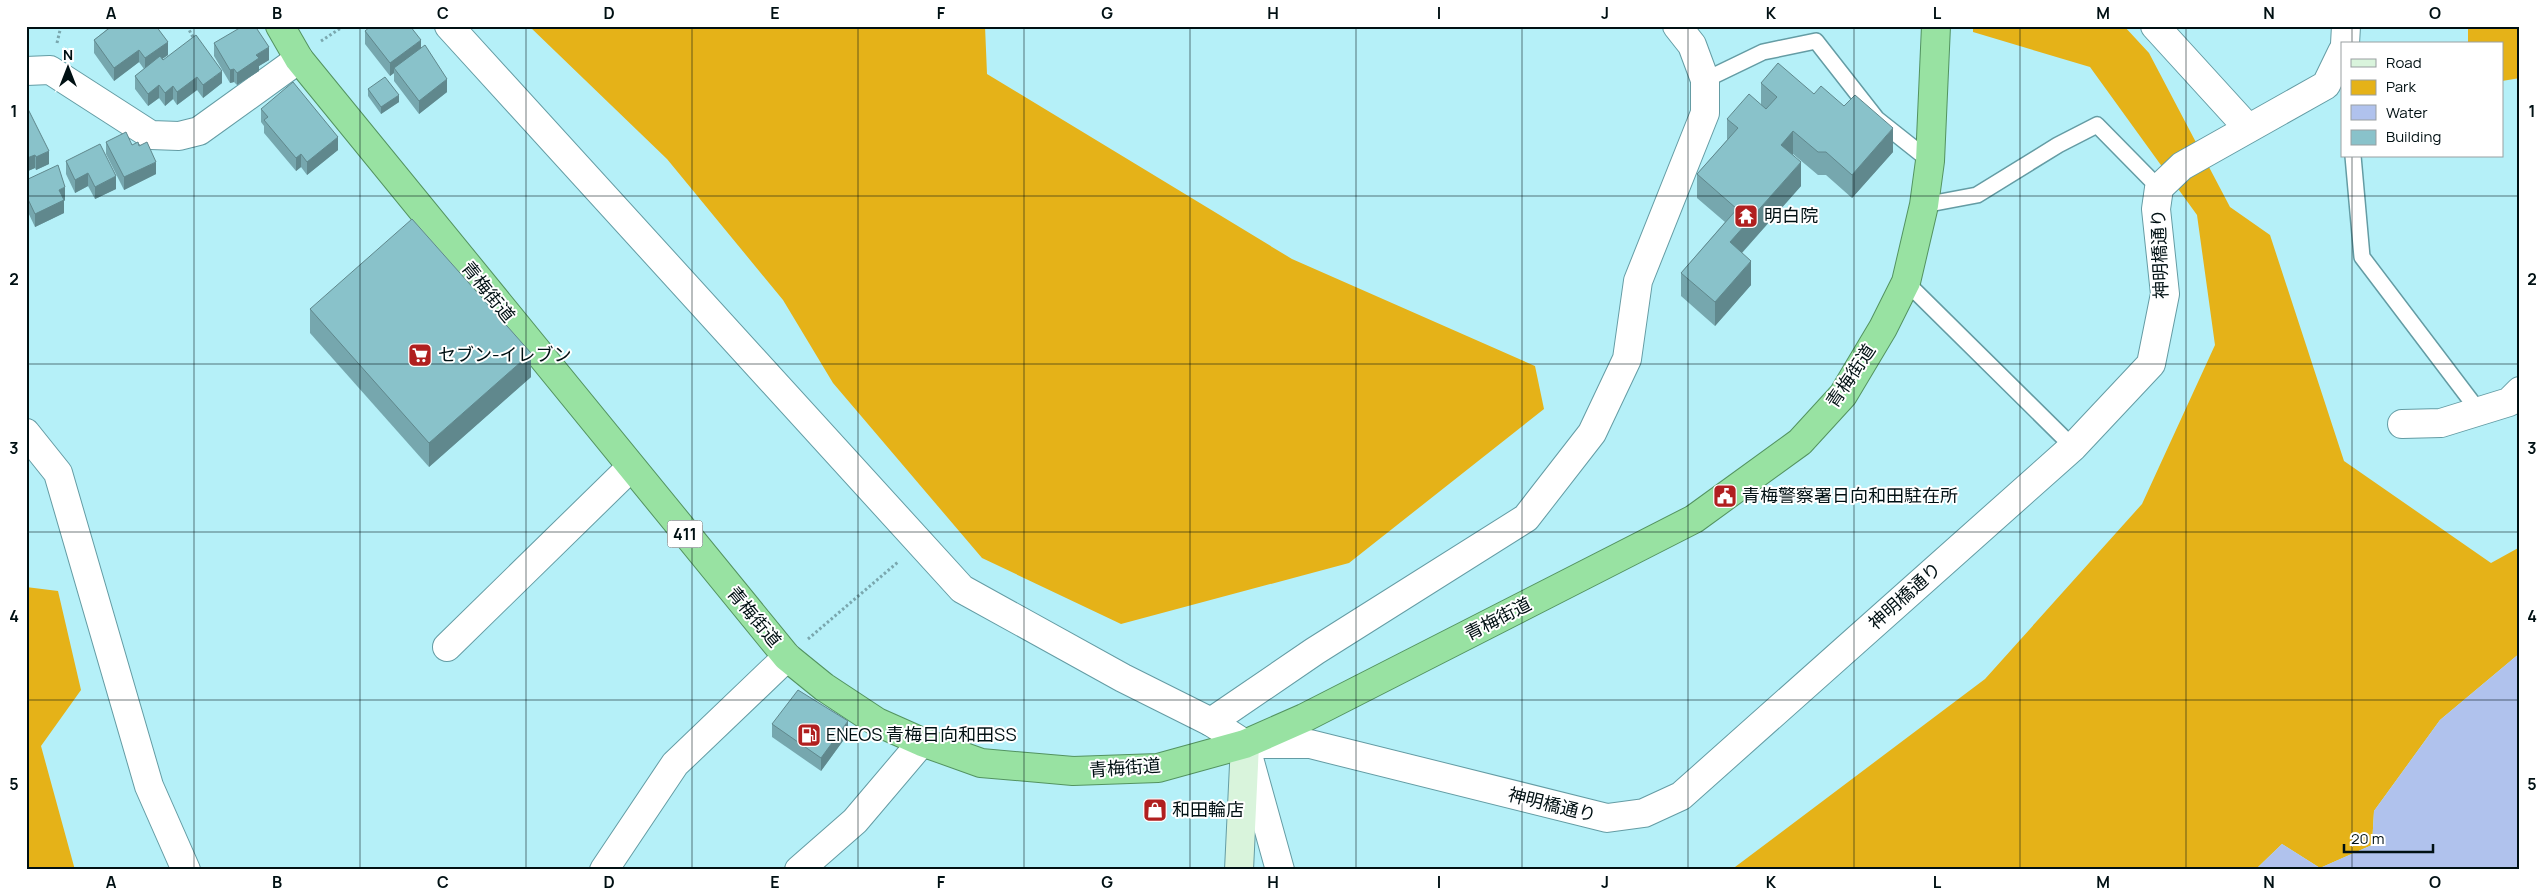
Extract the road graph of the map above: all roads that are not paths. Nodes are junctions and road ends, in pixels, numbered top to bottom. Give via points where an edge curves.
1 (280, 26) edge
2 (449, 26) edge
3 (1677, 26) edge
4 (1936, 26) edge
5 (2155, 26) edge
6 (2346, 26) edge
7 (2345, 42) edge
8 (2341, 54) edge
9 (299, 58) junction
10 (26, 71) edge
11 (1705, 80) junction
12 (2248, 128) junction
13 (2354, 158) edge
14 (1930, 161) junction
15 (2159, 188) junction
16 (1924, 205) junction
17 (1906, 282) junction
18 (2520, 391) edge
19 (2478, 410) junction
20 (2402, 424) dead end
21 (26, 433) edge
22 (2073, 447) junction
23 (630, 468) junction
24 (447, 647) dead end
25 (787, 657) junction
26 (1211, 722) junction
27 (922, 742) junction
28 (1245, 744) junction
29 (186, 870) edge
30 (604, 870) edge
31 (799, 870) edge
32 (1239, 870) edge
33 (1280, 870) edge

1 - 9 highway, 青梅街道 / 411
2 - 26 street via 962,589 1123,678
3 - 11 street via 1692,45
4 - 14 highway, 青梅街道 / 411
5 - 12 street
6 - 7 street
8 - 12 street, 神明橋通り via 2326,85
9 - 10 street via 199,131 179,136 151,135 50,70
9 - 23 highway, 青梅街道 / 411
11 - 14 lane via 1763,52 1816,41 1876,119
11 - 26 street via 1705,113 1638,281 1627,359 1592,433 1526,518 1315,651
12 - 15 street, 神明橋通り via 2182,166
13 - 19 lane via 2362,257
14 - 16 highway, 青梅街道 / 411
15 - 16 lane via 2097,125 1977,194
15 - 22 street, 神明橋通り via 2156,209 2165,294 2151,364
16 - 17 highway, 青梅街道 / 411
17 - 22 lane
17 - 28 highway, 青梅街道 / 411 via 1843,395 1800,442 1694,519 1304,718
18 - 19 street via 2509,402
19 - 20 street via 2441,422
21 - 29 street via 58,473 149,786
22 - 28 street, 神明橋通り via 1681,796 1644,812 1607,818 1310,744
23 - 24 street
23 - 25 highway, 青梅街道 / 411
25 - 27 highway, 青梅街道 / 411 via 824,687 877,722
25 - 30 street via 675,764
26 - 28 street
27 - 28 highway, 青梅街道 / 411 via 981,763 1073,771 1158,768
27 - 31 street via 855,821
28 - 32 main road
28 - 33 street

